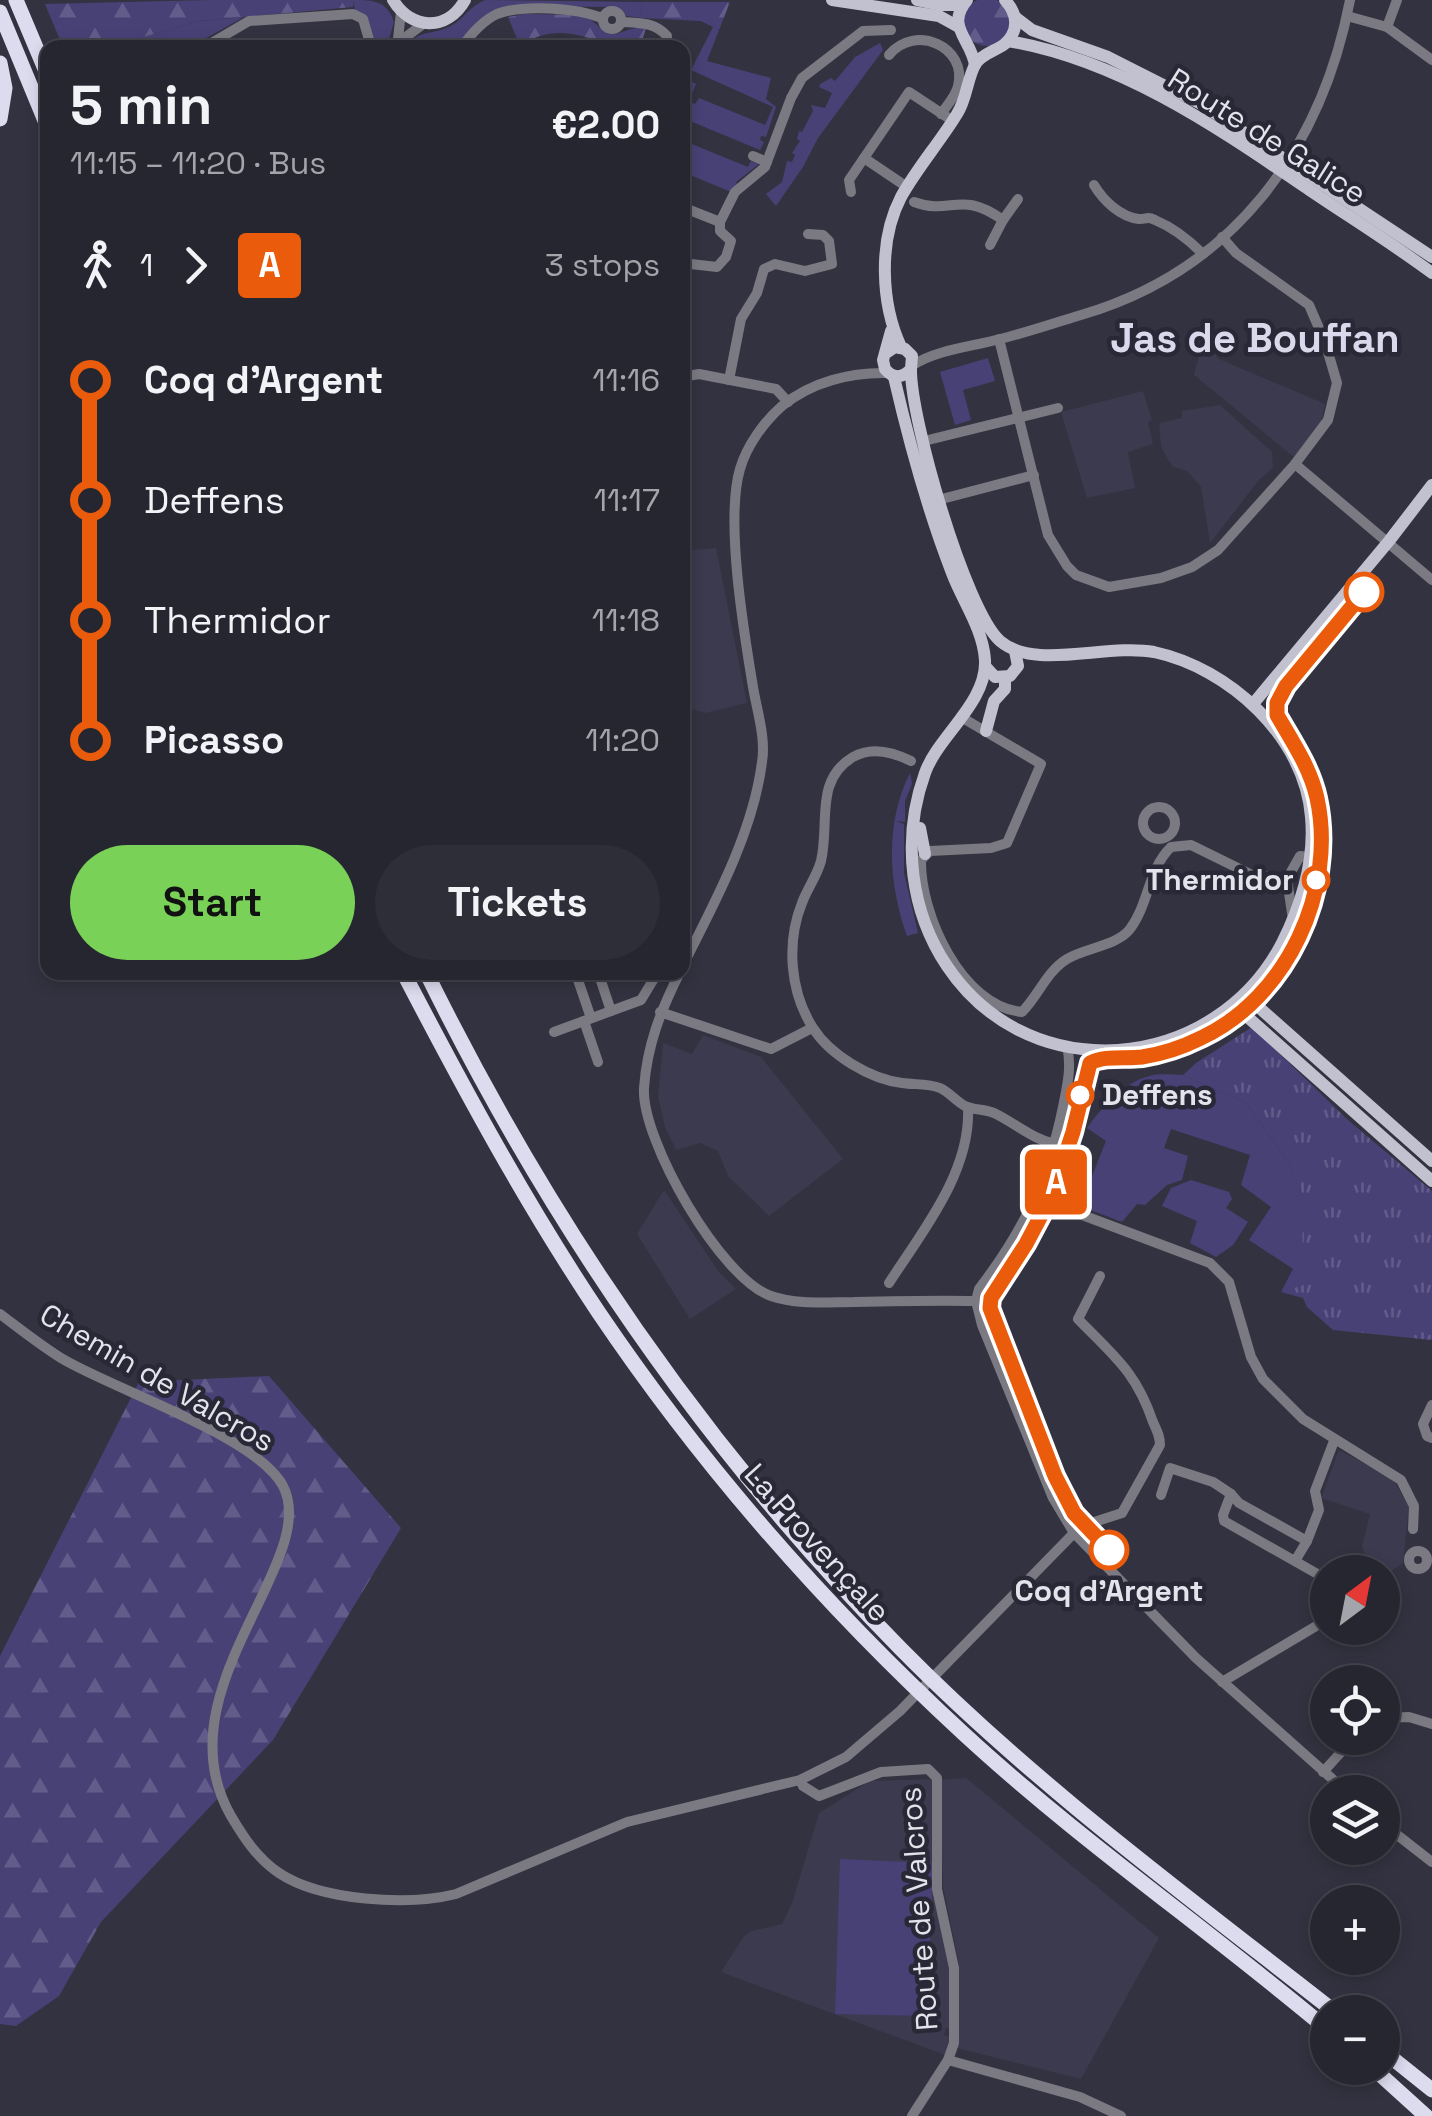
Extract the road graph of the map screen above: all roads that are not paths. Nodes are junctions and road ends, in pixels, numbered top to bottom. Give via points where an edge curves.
1 (16, 0) edge
2 (466, 0) edge
3 (832, 0) edge
4 (917, 0) edge
5 (1005, 0) edge
6 (1350, 0) edge
7 (1397, 0) edge
8 (965, 2) edge
9 (395, 3) edge
10 (2, 16) edge
11 (1346, 16) junction
12 (1015, 17) junction
13 (423, 24) junction
14 (957, 26) junction
15 (1387, 28) junction
16 (890, 30) dead end
17 (218, 40) edge
18 (369, 40) edge
19 (398, 40) edge
20 (404, 40) edge
21 (468, 40) edge
22 (667, 40) edge
23 (1008, 41) junction
24 (967, 44) junction
25 (992, 51) junction
26 (889, 55) dead end
27 (40, 57) edge
28 (1432, 60) edge
29 (0, 63) edge
30 (975, 65) junction
31 (40, 109) edge
32 (947, 117) junction
33 (0, 119) edge
34 (754, 156) dead end
35 (864, 158) junction
36 (767, 162) junction
37 (846, 182) dead end
38 (1094, 185) dead end
39 (907, 188) junction
40 (1018, 199) dead end
41 (914, 202) dead end
42 (690, 211) edge
43 (1003, 220) junction
44 (720, 222) junction
45 (808, 234) dead end
46 (1222, 237) junction
47 (990, 245) dead end
48 (1203, 254) junction
49 (1432, 257) edge
50 (690, 264) edge
51 (1432, 274) edge
52 (892, 328) junction
53 (999, 339) junction
54 (885, 354) junction
55 (909, 358) junction
56 (864, 372) junction
57 (891, 375) junction
58 (690, 376) edge
59 (729, 380) junction
60 (788, 402) junction
61 (1058, 408) dead end
62 (1018, 420) junction
63 (924, 441) junction
64 (1295, 464) junction
65 (1034, 475) junction
66 (1432, 484) edge
67 (938, 500) junction
68 (1389, 542) junction
69 (1432, 580) edge
70 (1009, 647) junction
71 (985, 661) junction
72 (1005, 678) junction
73 (1253, 704) junction
74 (961, 717) junction
75 (986, 731) junction
76 (912, 760) junction
77 (930, 761) junction
78 (923, 780) junction
79 (927, 852) junction
80 (1304, 857) junction
81 (1286, 879) junction
82 (1293, 920) junction
83 (690, 950) edge
84 (407, 980) edge
85 (430, 980) edge
86 (578, 980) dead end
87 (601, 980) edge
88 (654, 980) edge
89 (676, 980) edge
90 (1246, 995) junction
91 (1234, 1004) junction
92 (611, 1011) junction
93 (660, 1012) junction
94 (588, 1019) junction
95 (812, 1028) junction
96 (554, 1032) dead end
97 (1067, 1046) junction
98 (1086, 1050) junction
99 (598, 1062) dead end
100 (1070, 1069) junction
101 (968, 1108) junction
102 (1055, 1144) junction
103 (1432, 1161) edge
104 (1432, 1181) edge
105 (1037, 1198) junction
106 (1100, 1276) dead end
107 (889, 1282) junction
108 (876, 1301) junction
109 (976, 1301) junction
110 (896, 1302) junction
111 (0, 1314) edge
112 (1432, 1405) edge
113 (1432, 1438) edge
114 (1334, 1440) junction
115 (1230, 1494) junction
116 (1161, 1495) dead end
117 (1412, 1529) dead end
118 (1074, 1533) junction
119 (1307, 1540) junction
120 (1295, 1561) junction
121 (1310, 1570) edge
122 (1310, 1630) edge
123 (1222, 1682) junction
124 (1400, 1717) edge
125 (1432, 1724) edge
126 (1338, 1755) edge
127 (1323, 1772) junction
128 (1327, 1775) edge
129 (800, 1780) junction
130 (1075, 1806) junction
131 (1400, 1837) edge
132 (1432, 1862) edge
133 (508, 1870) joint
134 (1314, 1995) edge
135 (1327, 1995) edge
136 (1310, 2015) edge
137 (1400, 2052) edge
138 (948, 2060) junction
139 (1400, 2064) edge
140 (1432, 2077) edge
141 (1391, 2085) edge
142 (1432, 2090) edge
143 (912, 2116) edge
144 (1121, 2116) edge
145 (1426, 2116) edge

1 - 27 highway
2 - 13 main road via 452,18
3 - 14 main road via 938,16
4 - 8 main road
5 - 12 main road
6 - 11 street
7 - 15 street
8 - 14 main road
9 - 13 main road
9 - 19 street
10 - 31 highway
11 - 15 street
11 - 46 street via 1340,52 1310,125 1257,204
12 - 23 main road
12 - 49 main road, Route de Galice via 1200,104
13 - 20 street
14 - 24 main road
15 - 28 street
16 - 36 street via 863,31 802,78
17 - 18 street via 250,21 353,14 362,19
21 - 22 street via 497,14 580,10 602,18 613,11 621,22 648,23
23 - 25 main road
23 - 51 main road, Route de Galice via 1113,74 1202,117
24 - 25 main road
24 - 30 main road
25 - 30 main road
26 - 32 street via 917,38 948,53 959,80
29 - 33 highway
30 - 32 main road via 960,109
32 - 35 street via 909,92
32 - 39 main road
34 - 36 street
35 - 37 street
35 - 39 street
36 - 44 street via 735,192
38 - 48 street via 1121,212 1152,218
39 - 52 main road via 889,236 885,285
40 - 43 street
41 - 43 street via 930,208 977,204
42 - 44 street
43 - 47 street
44 - 50 street via 731,242 726,257 717,268
45 - 59 street via 828,241 832,264 805,271 770,264 764,270 741,319
46 - 48 street
46 - 64 street via 1309,306 1325,342 1337,382 1334,403
48 - 53 street via 1146,292
52 - 54 main road
52 - 55 main road
53 - 55 street
53 - 62 street
54 - 55 main road
54 - 56 street
54 - 57 main road
55 - 57 main road via 907,374
55 - 63 main road
56 - 57 street
56 - 60 street
57 - 71 main road
58 - 59 street
59 - 60 street via 776,390
60 - 83 street via 758,434 737,488 740,599 763,761 745,828
61 - 62 street
62 - 63 street
62 - 65 street
63 - 67 main road
64 - 65 street via 1207,559 1161,578 1109,588 1076,576 1059,555
64 - 68 street
65 - 67 street
66 - 68 main road
67 - 70 main road via 976,601
68 - 69 street
68 - 73 main road
70 - 71 main road via 992,647
70 - 72 main road via 1018,667
70 - 73 main road via 1044,657 1152,652 1200,668
71 - 72 main road via 991,674
71 - 74 main road
72 - 75 main road
73 - 80 main road via 1283,743 1304,788 1311,814
74 - 75 street
74 - 77 main road
75 - 79 street via 1041,764 1007,843
76 - 77 street
76 - 78 street
76 - 95 street via 894,752 862,752 828,785 820,864 800,906 792,952 794,982
77 - 78 main road
78 - 79 main road via 920,831
78 - 97 main road via 912,874 932,942 991,1013 1030,1036
79 - 81 street via 920,864 927,906 954,962 990,1001 1022,1012 1067,959 1128,933 1170,842 1191,845 1252,875
80 - 81 street
80 - 82 main road
81 - 82 street
82 - 90 main road
84 - 136 highway, La Provençale via 572,1272 772,1538 968,1738
85 - 130 highway, La Provençale via 580,1248 708,1430 903,1651
86 - 94 street
87 - 92 street
88 - 92 street via 646,995
89 - 93 street
90 - 91 main road
90 - 103 main road
91 - 98 main road via 1156,1044
91 - 104 main road
92 - 94 street
93 - 95 street via 771,1049
93 - 108 street via 644,1090 646,1112 665,1166 718,1249 770,1296
94 - 96 street
94 - 99 street
95 - 101 street via 826,1046 884,1080 940,1088
97 - 98 main road
97 - 100 street
98 - 100 street
100 - 102 street
101 - 102 street via 990,1111
101 - 107 street via 956,1172
102 - 105 street
105 - 109 street
105 - 114 street via 1210,1263 1230,1282 1263,1379
106 - 118 street via 1078,1320 1131,1374 1149,1403 1160,1445 1122,1514
107 - 108 street
107 - 110 street
108 - 110 street
109 - 110 street
109 - 118 street via 1045,1480
111 - 133 street, Chemin de Valcros via 63,1360 257,1458 286,1491 282,1550 232,1656 212,1736 215,1783 257,1854 314,1889 396,1900 456,1894
112 - 113 street via 1424,1424
114 - 117 street via 1400,1480 1414,1506
114 - 119 street via 1315,1491 1319,1510
115 - 116 street via 1170,1468
115 - 119 street
115 - 120 street via 1224,1521
118 - 123 street
118 - 129 street, Route de Valcros via 900,1710 846,1757
119 - 120 street
120 - 121 street
122 - 123 street
123 - 127 street
124 - 125 street
126 - 127 street
127 - 128 street
129 - 133 street, Route de Valcros via 627,1822
129 - 138 street, Route de Valcros via 824,1796 882,1772 934,1772 937,1889 954,1968
130 - 134 highway, La Provençale
130 - 135 highway
131 - 132 street
137 - 140 highway
138 - 143 street, Route de Valcros
138 - 144 street via 1080,2097
139 - 142 highway
141 - 145 highway

